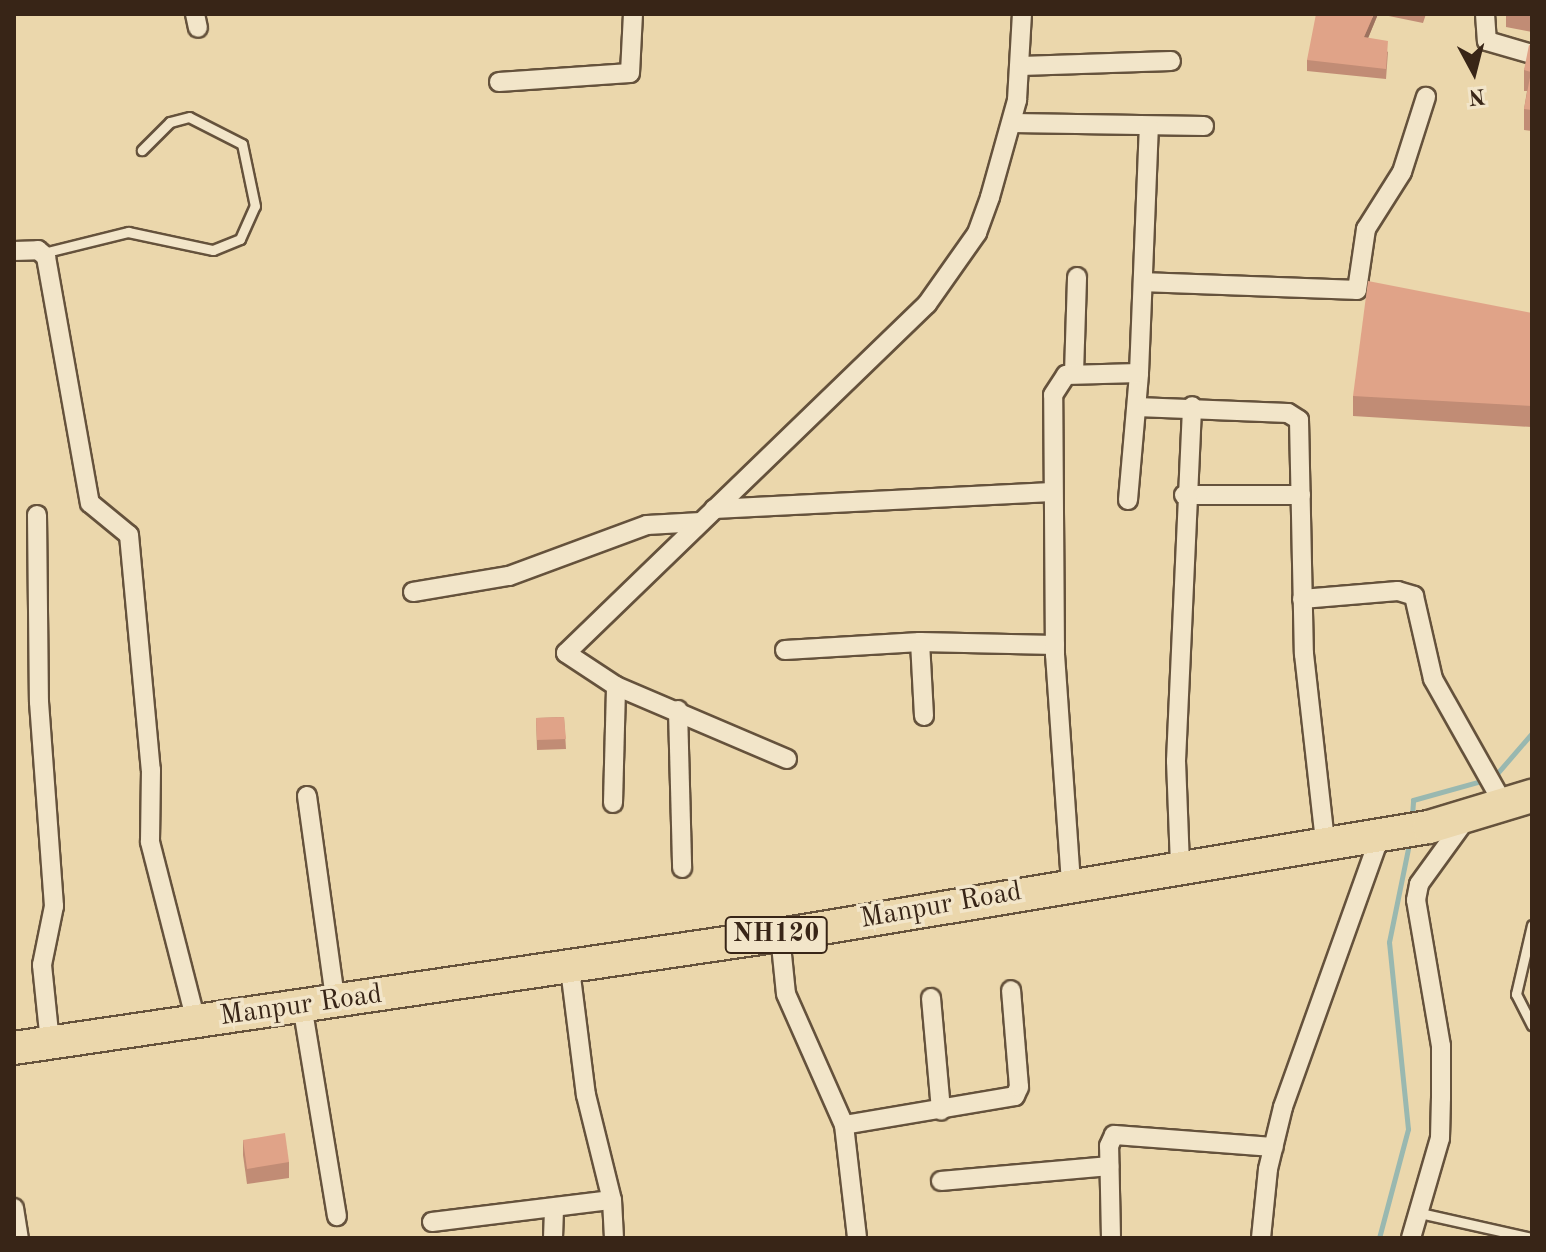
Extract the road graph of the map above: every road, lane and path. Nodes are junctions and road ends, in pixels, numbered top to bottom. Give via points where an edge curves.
1 (633, 14) edge
2 (1022, 14) edge
3 (1485, 14) edge
4 (1532, 54) edge
5 (1171, 61) dead end
6 (1021, 66) junction
7 (499, 82) dead end
8 (1426, 97) dead end
9 (1013, 123) junction
10 (1149, 126) junction
11 (1204, 126) dead end
12 (142, 150) dead end
13 (14, 251) edge
14 (43, 253) junction
15 (1077, 277) dead end
16 (1143, 282) junction
17 (1139, 373) junction
18 (1074, 374) junction
19 (1192, 406) junction
20 (1137, 407) junction
21 (1052, 492) junction
22 (1184, 495) junction
23 (1301, 495) junction
24 (1128, 500) dead end
25 (37, 515) dead end
26 (708, 515) junction
27 (413, 592) dead end
28 (1302, 599) junction
29 (920, 642) junction
30 (1055, 645) junction
31 (785, 650) dead end
32 (616, 686) junction
33 (678, 710) junction
34 (924, 716) dead end
35 (787, 759) dead end
36 (307, 796) dead end
37 (1511, 798) edge
38 (613, 803) dead end
39 (1467, 817) junction
40 (1381, 834) junction
41 (1325, 841) junction
42 (1180, 865) junction
43 (682, 868) dead end
44 (1071, 883) junction
45 (1532, 925) edge
46 (780, 935) junction
47 (570, 969) junction
48 (1011, 990) dead end
49 (931, 998) dead end
50 (335, 999) junction
51 (302, 1005) junction
52 (196, 1021) junction
53 (1532, 1025) edge
54 (50, 1042) junction
55 (14, 1048) edge
56 (941, 1111) junction
57 (844, 1125) junction
58 (1274, 1147) junction
59 (1109, 1166) junction
60 (941, 1181) dead end
61 (612, 1200) junction
62 (14, 1208) edge
63 (554, 1210) junction
64 (1420, 1213) junction
65 (337, 1216) dead end
66 (432, 1222) dead end
67 (19, 1238) edge
68 (553, 1238) edge
69 (614, 1238) edge
70 (857, 1238) edge
71 (1111, 1238) edge
72 (1261, 1238) edge
73 (1411, 1238) edge
74 (1532, 1238) edge

1 - 7 street via 630,73
2 - 6 street
3 - 4 street via 1487,41
5 - 6 street
6 - 9 street
8 - 16 street via 1402,172 1366,229 1357,290
9 - 10 street
9 - 26 street via 977,233 927,304
10 - 11 street
10 - 16 street
12 - 14 lane via 170,122 189,117 242,144 255,206 240,239 213,250 128,232
13 - 14 street
14 - 52 street via 90,503 129,535 151,770 150,842
15 - 18 street
16 - 17 street
17 - 18 street
17 - 20 street
18 - 21 street via 1060,379 1053,395
19 - 20 street
19 - 22 street
19 - 23 street via 1295,415 1301,426
20 - 24 street
21 - 26 street
21 - 30 street
22 - 23 street
22 - 42 street via 1176,761
23 - 28 street
25 - 54 street via 39,702 54,906 42,965
26 - 27 street via 647,525 509,576
26 - 32 street via 567,650 568,659
28 - 37 street via 1398,591 1414,596 1433,679 1485,769
28 - 41 street
29 - 30 street
29 - 31 street
29 - 34 street
30 - 44 street
32 - 33 street
32 - 38 street
33 - 35 street
33 - 43 street
36 - 50 street
37 - 39 highway, Manpur Road / NH120
39 - 40 highway, Manpur Road / NH120
39 - 64 street via 1419,884 1416,900 1441,1059 1440,1138
40 - 41 highway, Manpur Road / NH120
40 - 58 street via 1283,1107
41 - 42 highway, Manpur Road / NH120
42 - 44 highway, Manpur Road / NH120
44 - 46 highway, Manpur Road / NH120
45 - 53 lane via 1516,994
46 - 47 highway, Manpur Road / NH120
46 - 57 street via 786,994
47 - 50 highway, Manpur Road / NH120
47 - 61 street via 586,1095
48 - 56 street via 1018,1092 1008,1099
49 - 56 street
50 - 51 highway, Manpur Road / NH120
51 - 52 highway, Manpur Road / NH120
51 - 65 street
52 - 54 highway, Manpur Road / NH120
54 - 55 highway, Manpur Road / NH120
56 - 57 street
57 - 70 street
58 - 59 street via 1122,1132 1111,1140
58 - 72 street
59 - 60 street
59 - 71 street
61 - 63 street
61 - 69 street
62 - 67 street
63 - 66 street
63 - 68 street
64 - 73 street
64 - 74 lane

